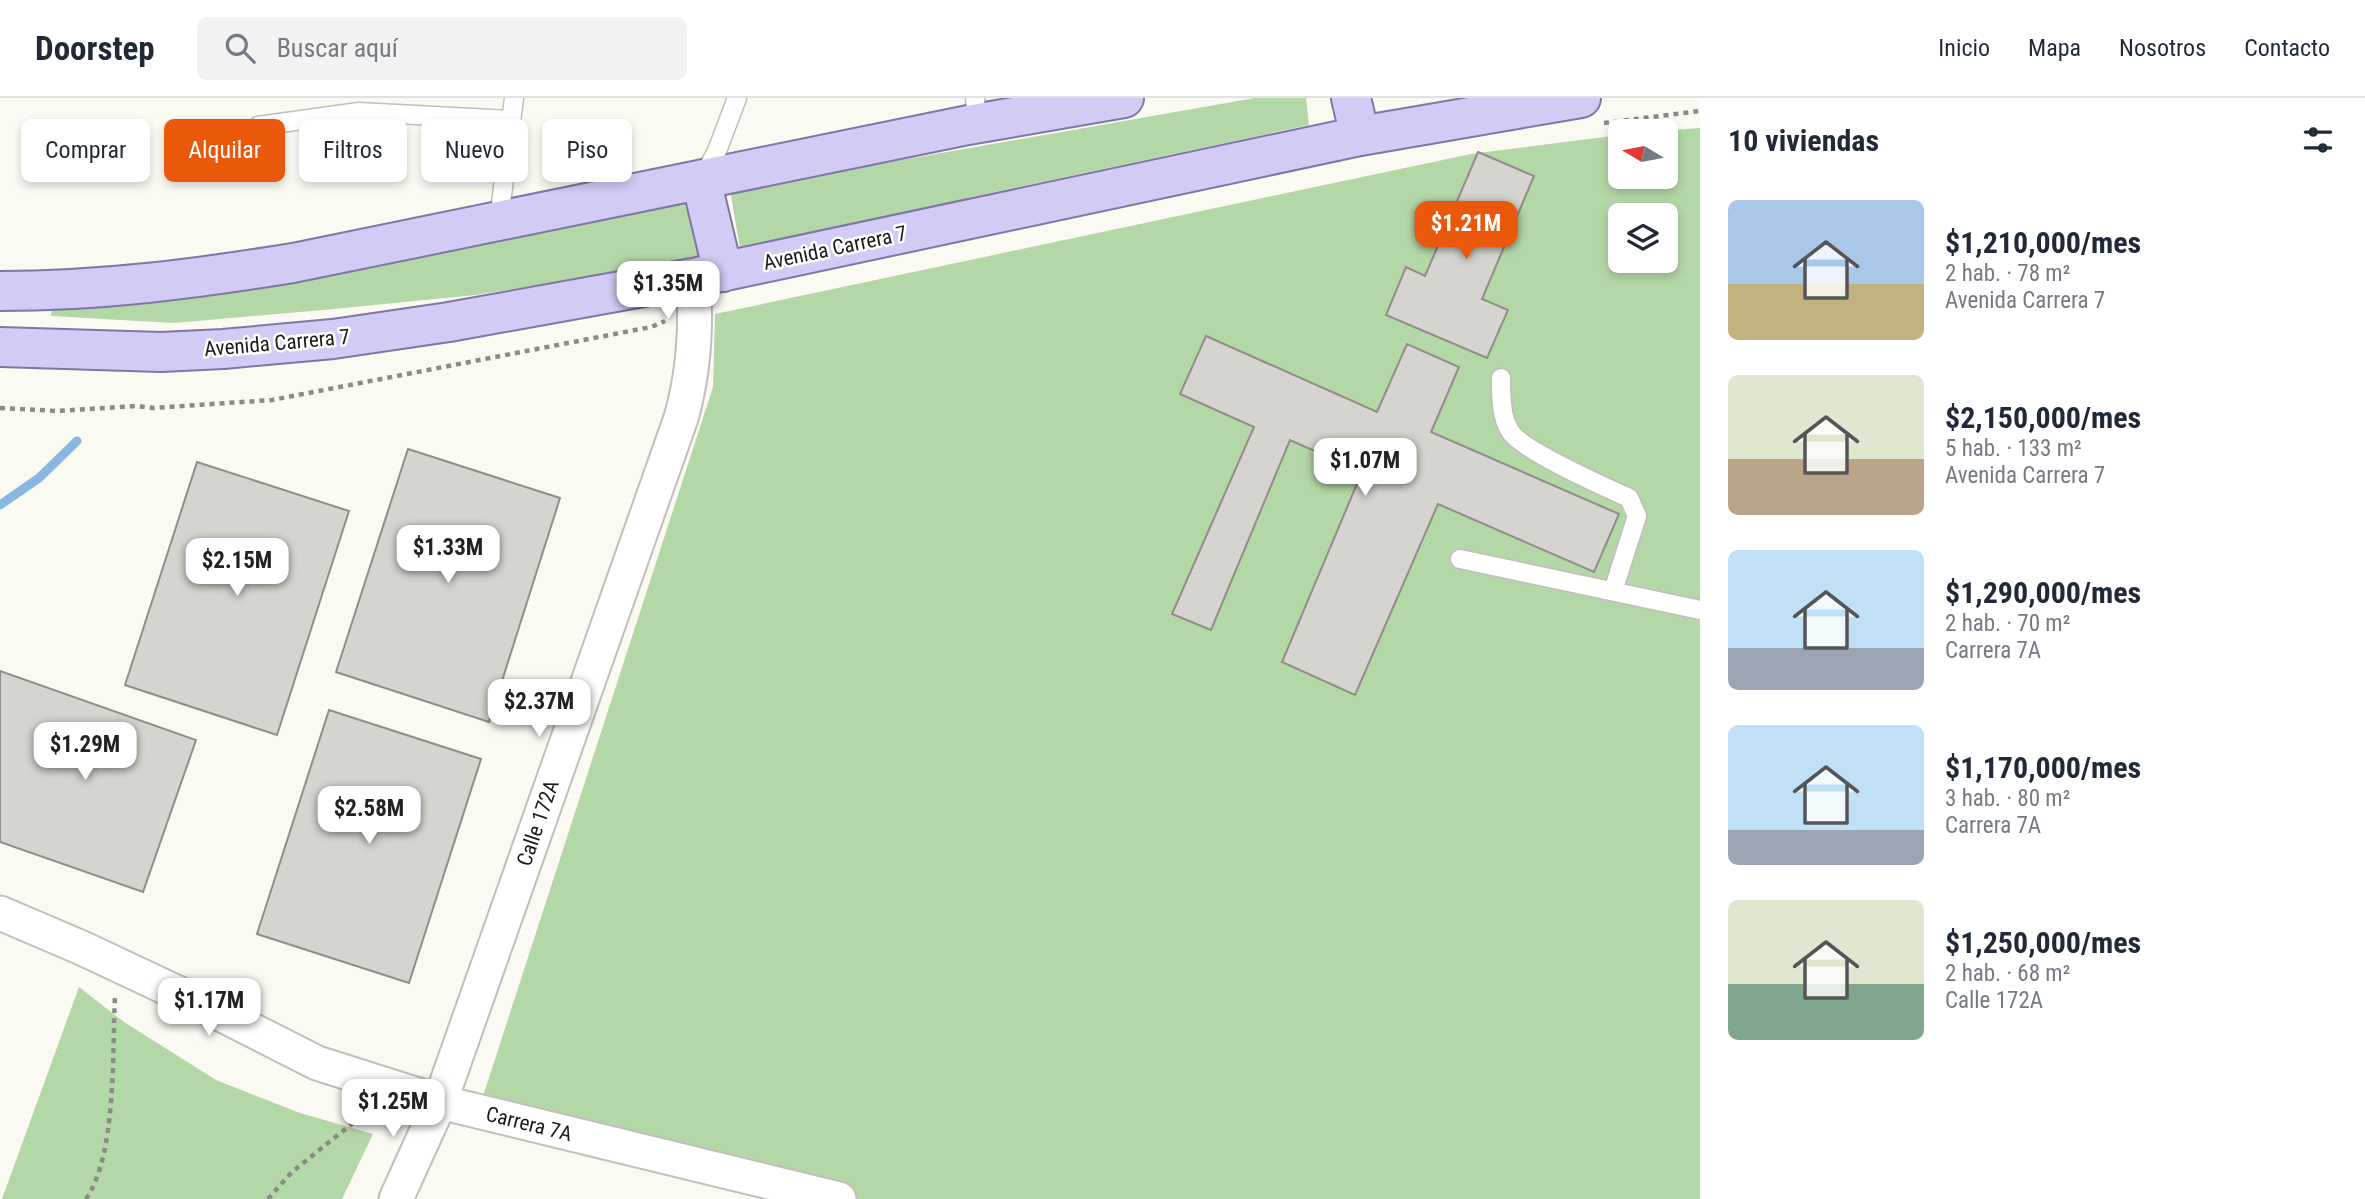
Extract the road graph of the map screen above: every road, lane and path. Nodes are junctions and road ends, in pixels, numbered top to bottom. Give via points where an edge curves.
1 (514, 98) edge
2 (737, 98) edge
3 (1124, 98) edge
4 (1351, 98) edge
5 (1581, 98) edge
6 (976, 111) edge
7 (491, 119) edge
8 (510, 119) edge
9 (285, 122) edge
10 (1360, 136) junction
11 (701, 180) junction
12 (503, 182) edge
13 (499, 220) junction
14 (708, 275) junction
15 (0, 290) edge
16 (0, 347) edge
17 (1501, 378) dead end
18 (1460, 559) dead end
19 (1613, 591) junction
20 (1700, 610) edge
21 (0, 913) edge
22 (115, 996) dead end
23 (440, 1102) junction
24 (359, 1118) dead end
25 (86, 1199) edge
26 (268, 1199) edge
27 (396, 1199) edge
28 (839, 1199) edge

1 - 8 lane
2 - 11 lane
3 - 6 main road
4 - 10 main road
5 - 10 main road, Avenida Carrera 7
6 - 11 main road
7 - 9 lane via 359,112
10 - 14 main road, Avenida Carrera 7
11 - 13 main road
11 - 14 main road
12 - 13 lane
13 - 15 main road via 208,277 126,287
14 - 16 main road, Avenida Carrera 7 via 333,339 161,352
14 - 23 street, Calle 172A via 695,308 694,362 681,418
17 - 19 lane via 1510,432 1526,446 1629,498 1637,516
18 - 19 lane
19 - 20 lane
21 - 23 street, Carrera 7A via 189,998 317,1063
22 - 25 path via 104,1155
23 - 27 street, Calle 172A
23 - 28 street, Carrera 7A
24 - 26 path via 292,1172

